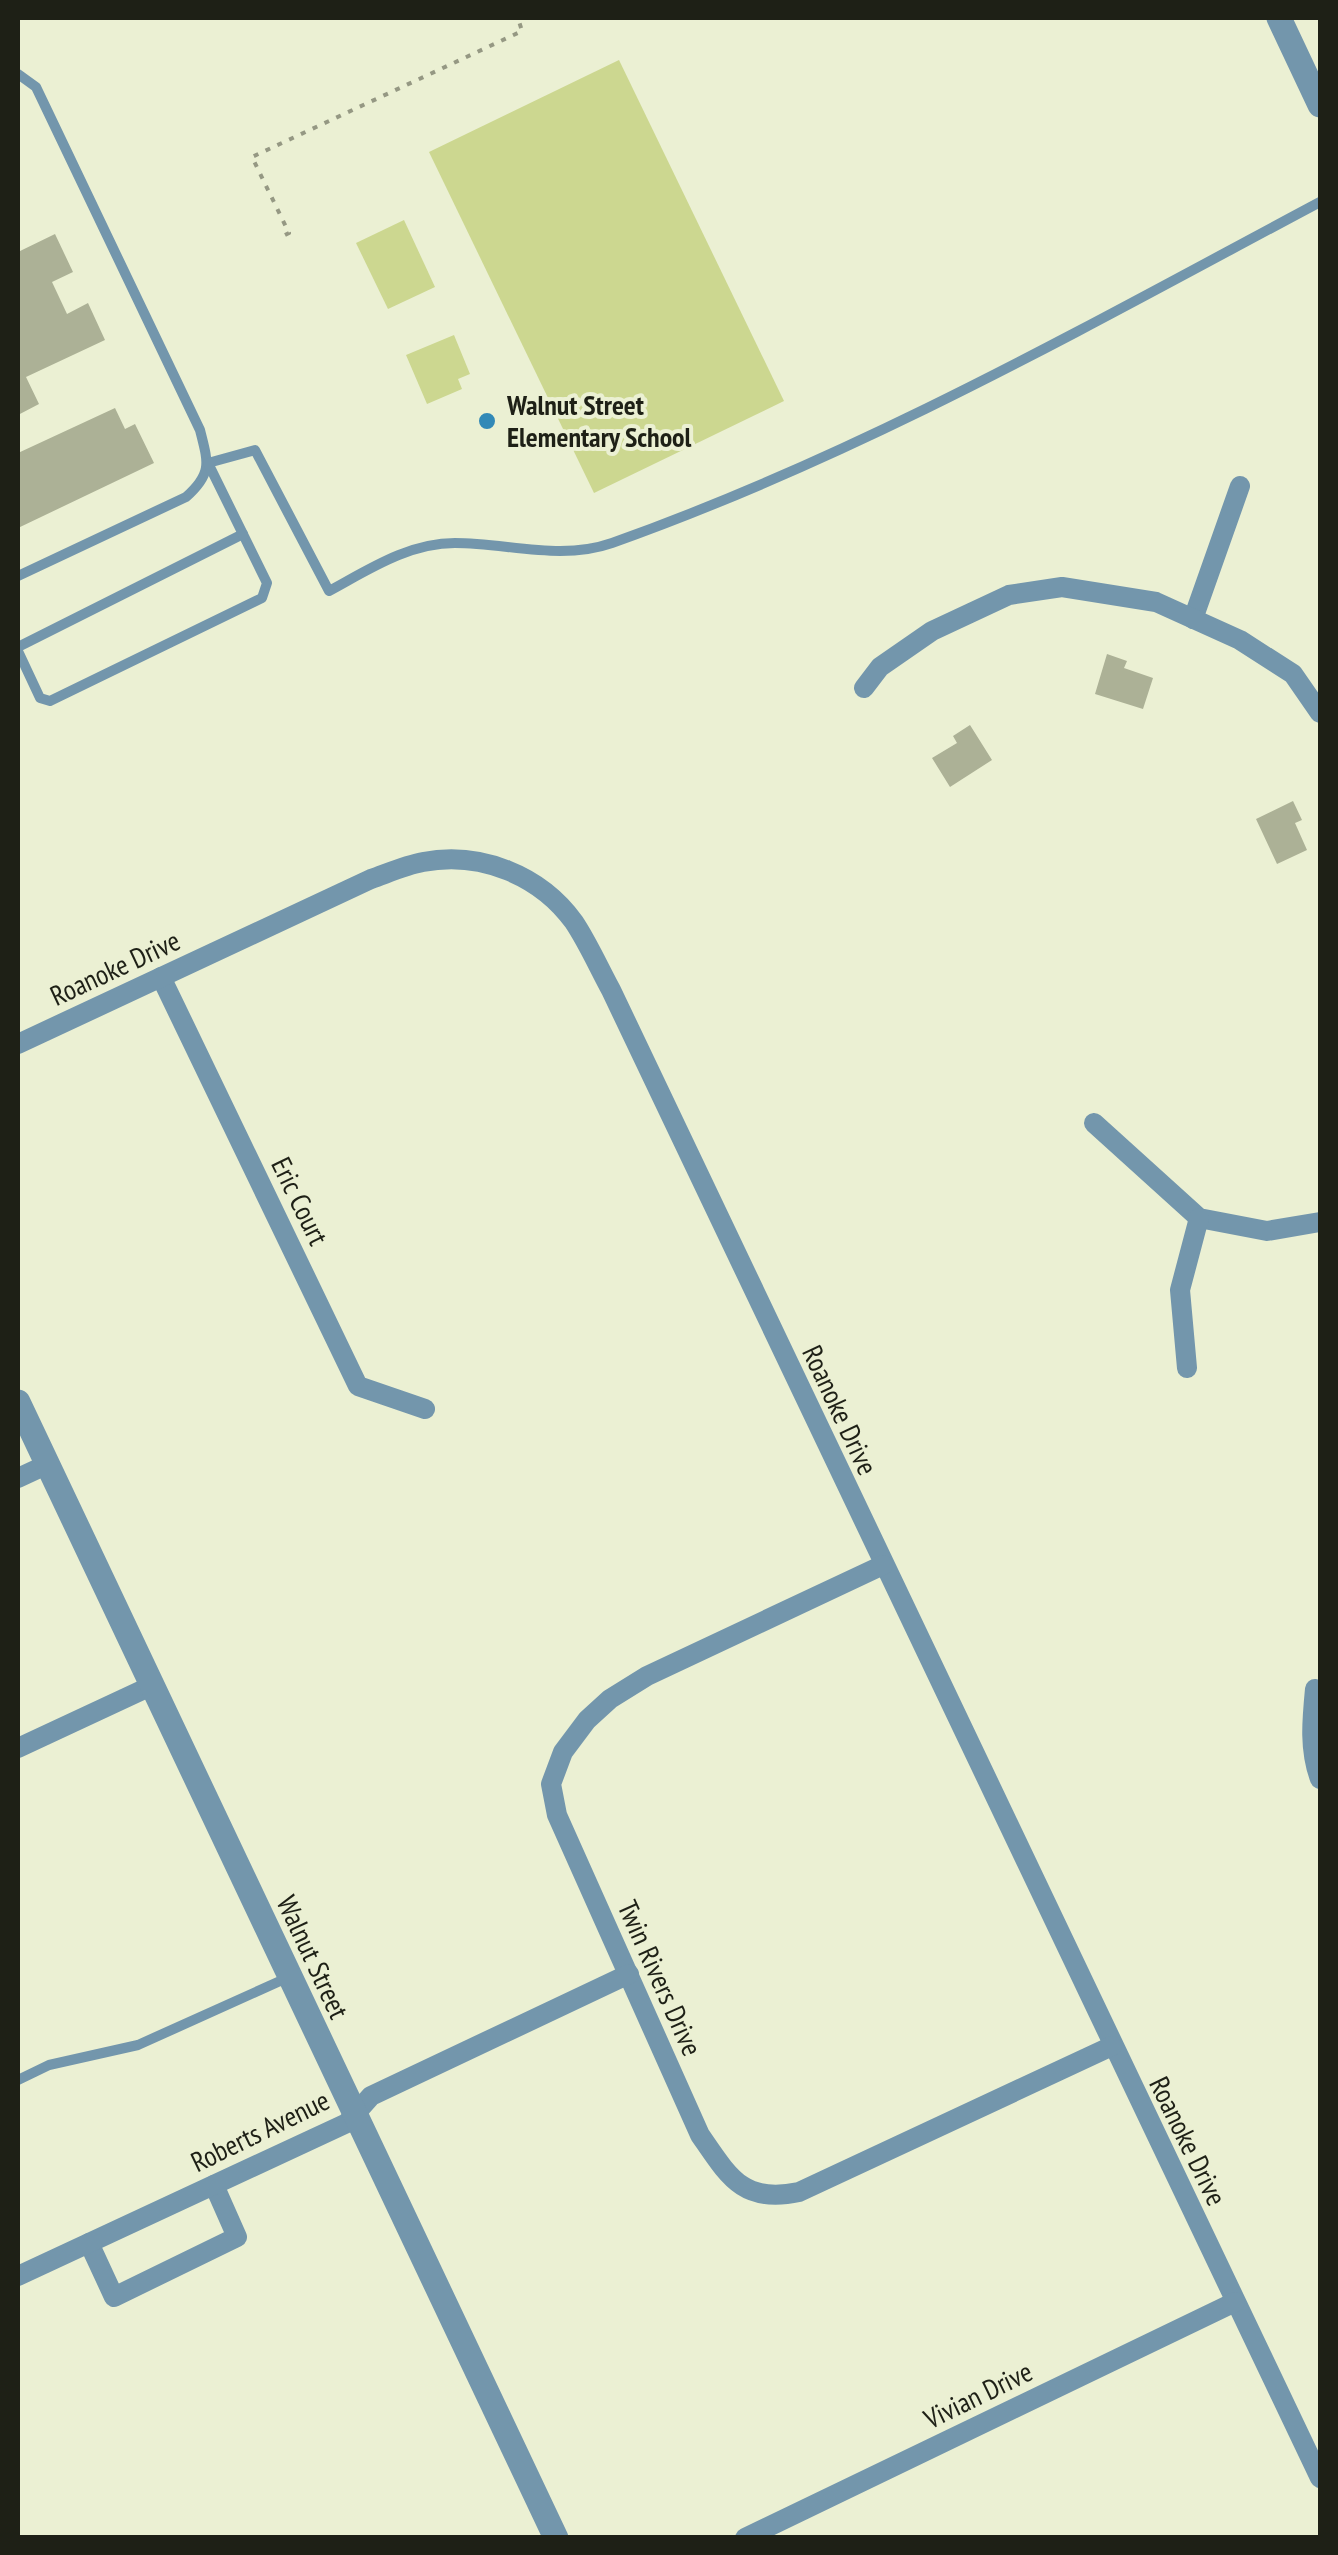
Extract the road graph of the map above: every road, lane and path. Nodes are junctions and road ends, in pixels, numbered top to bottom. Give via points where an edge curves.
1 (518, 18) edge
2 (1279, 18) edge
3 (18, 74) edge
4 (1320, 105) edge
5 (1320, 202) edge
6 (285, 236) dead end
7 (208, 462) junction
8 (1240, 486) dead end
9 (243, 534) junction
10 (18, 576) edge
11 (1193, 619) junction
12 (18, 649) edge
13 (864, 688) dead end
14 (1320, 712) edge
15 (161, 977) junction
16 (18, 1044) edge
17 (1094, 1123) dead end
18 (1199, 1218) junction
19 (1320, 1222) edge
20 (1187, 1368) dead end
21 (18, 1402) edge
22 (425, 1409) dead end
23 (46, 1464) junction
24 (18, 1478) edge
25 (883, 1565) junction
26 (151, 1686) junction
27 (1315, 1689) dead end
28 (18, 1748) edge
29 (1320, 1780) edge
30 (628, 1974) junction
31 (289, 1977) junction
32 (1112, 2046) junction
33 (18, 2080) edge
34 (355, 2114) junction
35 (214, 2185) junction
36 (89, 2242) junction
37 (18, 2276) edge
38 (1235, 2302) junction
39 (1320, 2478) edge
40 (546, 2534) edge
41 (745, 2538) edge

1 - 6 path via 522,31 252,157
2 - 4 street
3 - 7 lane via 36,87 200,430
5 - 7 lane via 968,390 597,548 532,551 452,543 400,553 329,591 255,450
7 - 9 lane
7 - 10 lane via 202,483 186,497
8 - 11 street
9 - 12 lane
9 - 12 lane via 267,583 262,598 50,702 40,698
11 - 13 street via 1156,602 1062,586 1009,596 932,630 880,667
11 - 14 street via 1293,674
15 - 16 street, Roanoke Drive
15 - 22 street, Eric Court via 358,1386
15 - 25 street, Roanoke Drive via 371,879 424,862 490,865 530,880 573,922 612,990
17 - 18 street
18 - 19 street via 1267,1231
18 - 20 street via 1180,1290
21 - 23 street, Walnut Street
23 - 24 street
23 - 26 street, Walnut Street
25 - 30 street, Twin Rivers Drive via 647,1676 610,1699 563,1752 552,1784 557,1816
25 - 32 street, Roanoke Drive
26 - 28 street
26 - 31 street, Walnut Street
27 - 29 street via 1314,1763
30 - 32 street, Twin Rivers Drive via 700,2135 727,2174 760,2195 799,2192
30 - 34 street, Roberts Avenue via 371,2096
31 - 33 lane via 138,2045 48,2065
31 - 34 street, Walnut Street
32 - 38 street, Roanoke Drive
34 - 35 street, Roberts Avenue
34 - 40 street, Walnut Street
35 - 36 street, Roberts Avenue
35 - 36 street via 238,2237 114,2297
36 - 37 street, Roberts Avenue
38 - 39 street, Roanoke Drive
38 - 41 street, Vivian Drive

